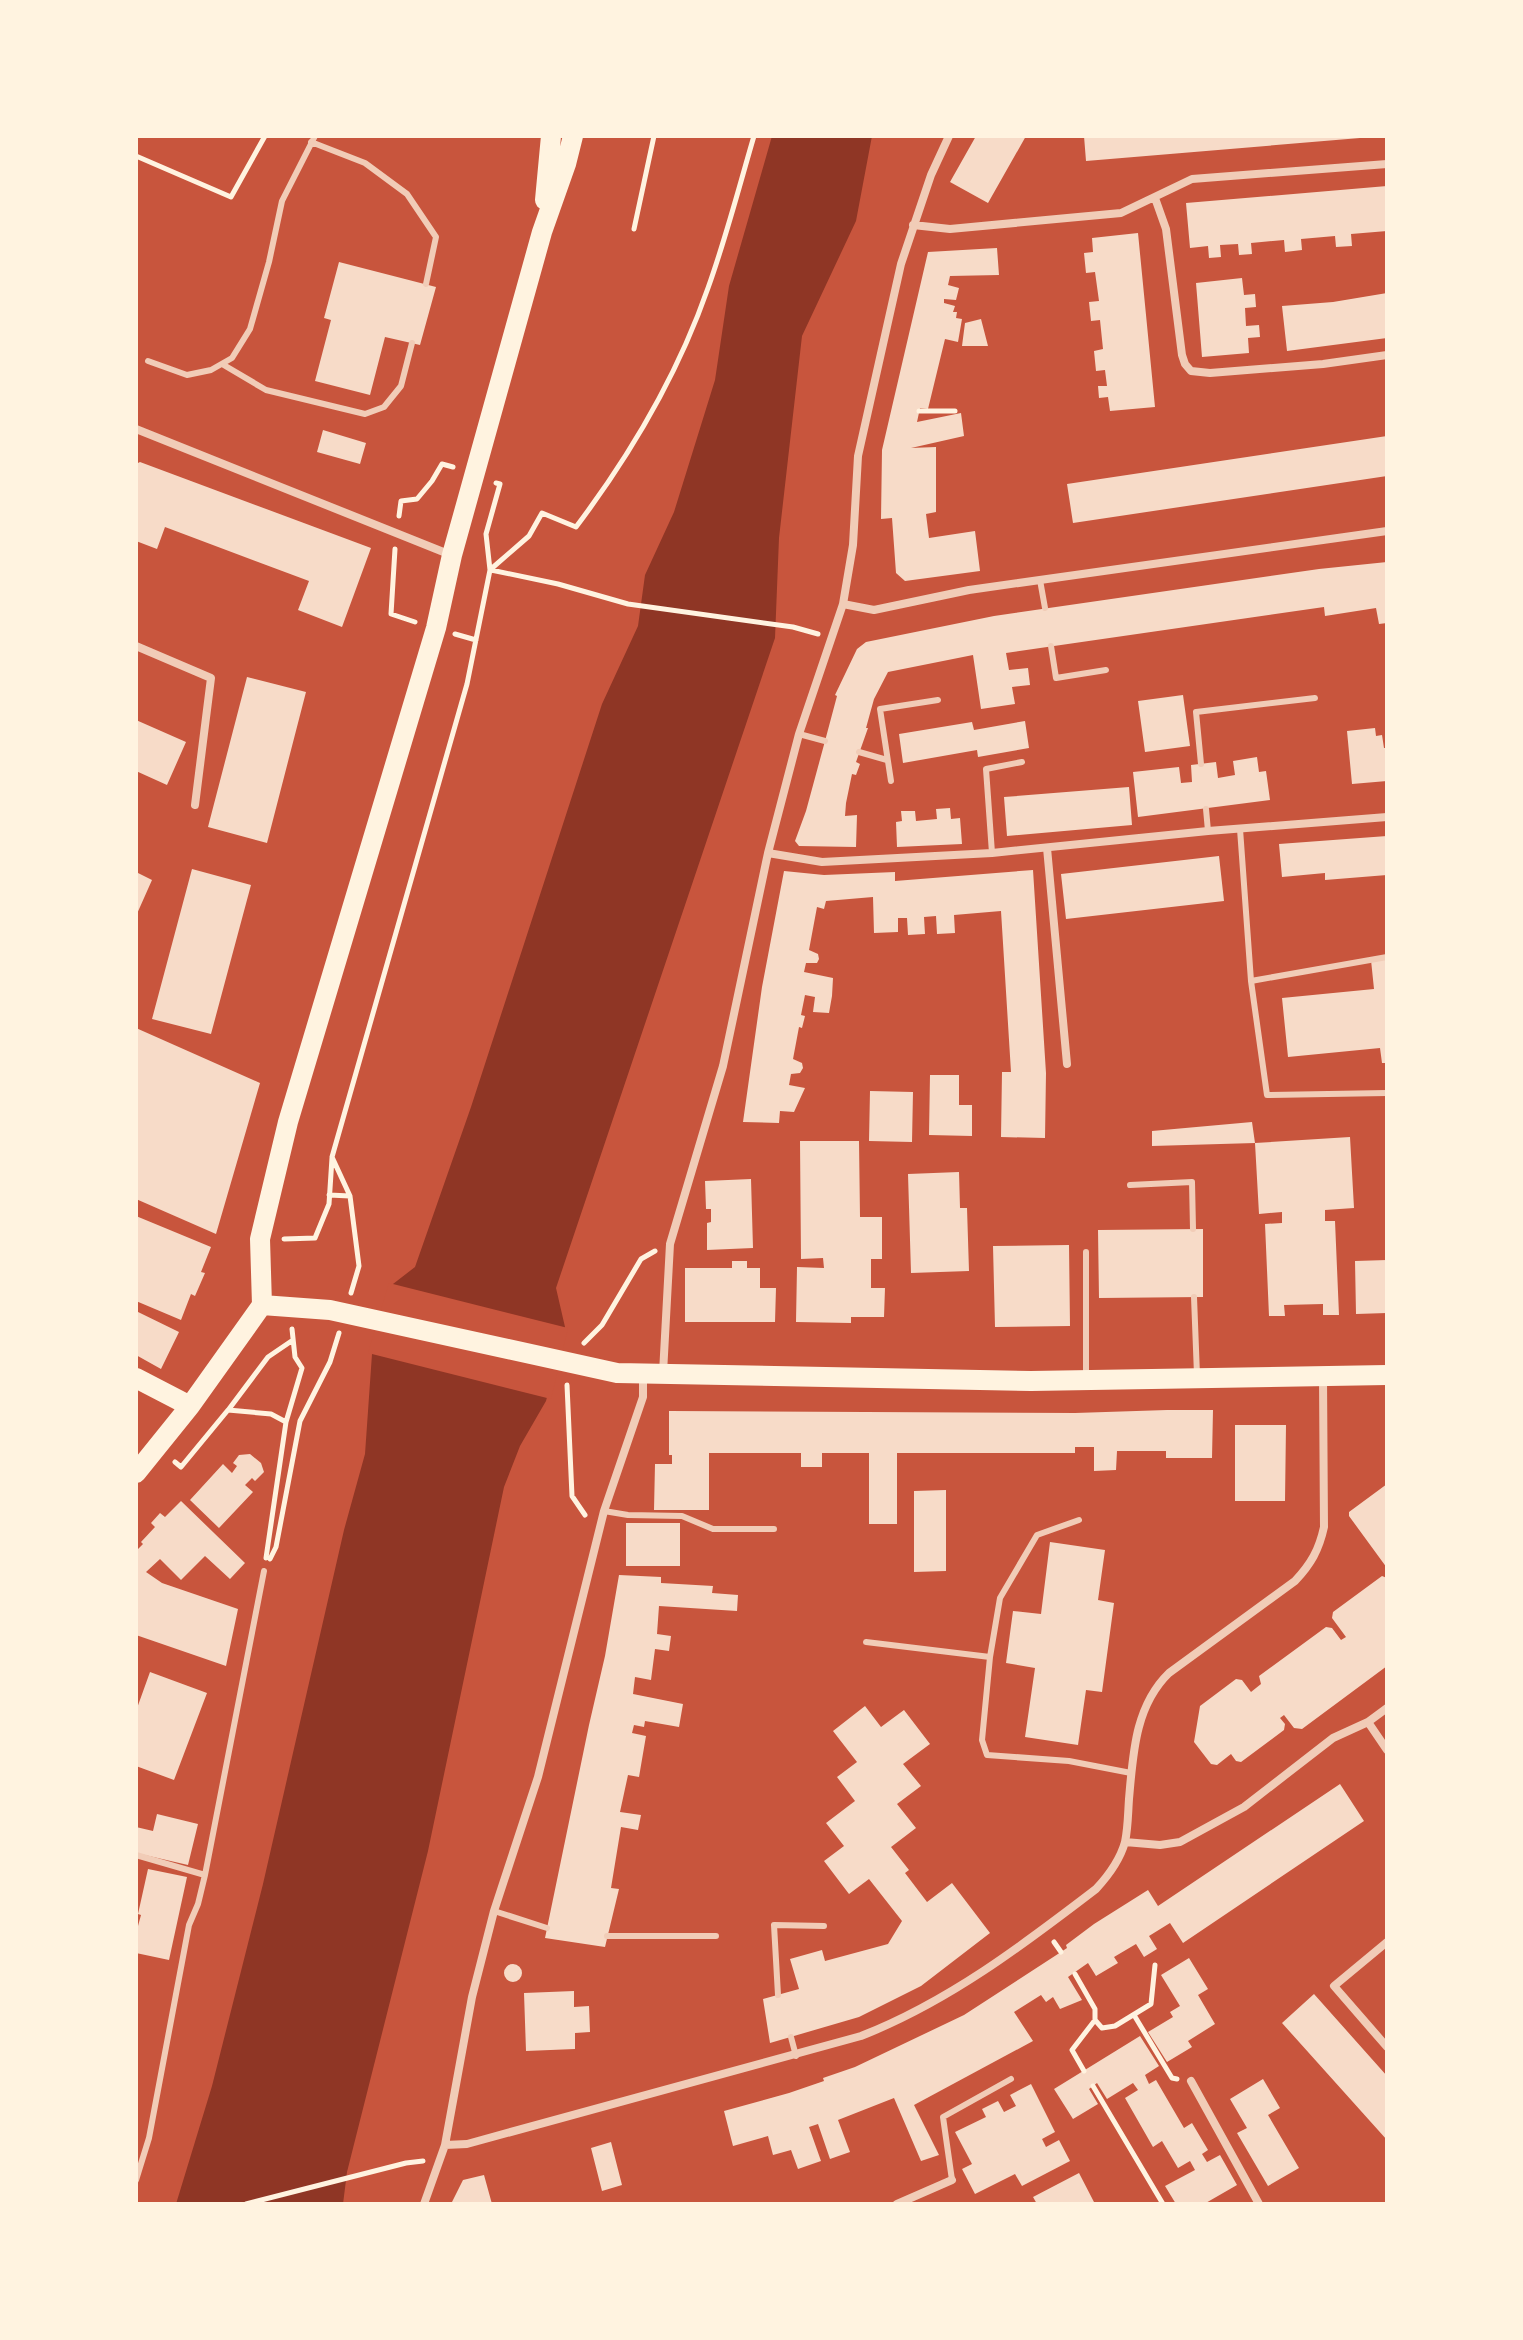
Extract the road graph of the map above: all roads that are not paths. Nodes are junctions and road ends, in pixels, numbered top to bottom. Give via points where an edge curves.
1 (551, 136) edge
2 (573, 136) edge
3 (949, 136) edge
4 (313, 139) edge
5 (1387, 164) edge
6 (1155, 198) junction
7 (913, 225) junction
8 (542, 232) junction
9 (426, 284) dead end
10 (412, 343) dead end
11 (1387, 355) edge
12 (148, 361) dead end
13 (221, 364) junction
14 (136, 429) edge
15 (1387, 531) edge
16 (452, 555) junction
17 (1040, 580) junction
18 (843, 604) junction
19 (1045, 608) dead end
20 (136, 646) edge
21 (1051, 646) dead end
22 (1106, 670) dead end
23 (1315, 698) dead end
24 (938, 700) dead end
25 (799, 734) junction
26 (825, 741) dead end
27 (859, 752) dead end
28 (887, 760) junction
29 (1022, 762) dead end
30 (1201, 764) dead end
31 (891, 781) dead end
32 (195, 805) dead end
33 (1206, 809) dead end
34 (1387, 817) edge
35 (1240, 829) junction
36 (1208, 831) junction
37 (1047, 848) junction
38 (768, 853) junction
39 (992, 853) junction
40 (1387, 957) edge
41 (1251, 981) junction
42 (1067, 1064) dead end
43 (1387, 1093) edge
44 (1130, 1185) dead end
45 (1193, 1229) dead end
46 (1086, 1252) dead end
47 (1194, 1297) dead end
48 (262, 1305) junction
49 (653, 1374) junction
50 (1387, 1375) edge
51 (1323, 1376) junction
52 (136, 1378) edge
53 (1197, 1379) junction
54 (1086, 1380) junction
55 (190, 1406) junction
56 (136, 1473) edge
57 (604, 1511) junction
58 (1079, 1520) dead end
59 (774, 1529) dead end
60 (264, 1571) road end
61 (866, 1642) dead end
62 (990, 1657) junction
63 (1387, 1708) edge
64 (1368, 1722) junction
65 (1387, 1750) edge
66 (1131, 1773) junction
67 (1125, 1842) junction
68 (136, 1855) edge
69 (205, 1875) junction
70 (494, 1911) junction
71 (824, 1926) dead end
72 (547, 1928) dead end
73 (607, 1936) dead end
74 (716, 1936) dead end
75 (1387, 1942) edge
76 (778, 1995) dead end
77 (791, 2037) dead end
78 (1387, 2047) edge
79 (796, 2056) junction
80 (1011, 2079) dead end
81 (1191, 2081) road end
82 (445, 2145) junction
83 (136, 2180) edge
84 (952, 2180) joint
85 (424, 2204) edge
86 (897, 2204) edge
87 (1259, 2204) edge

1 - 8 main road
2 - 8 main road
3 - 7 street
4 - 9 lane via 365,163 407,194 436,237
4 - 13 lane via 282,201 250,329 232,358
5 - 6 street via 1192,179
6 - 7 street via 1121,213 950,229
6 - 11 street via 1166,229 1182,355 1191,371
7 - 18 street via 858,456
8 - 16 main road
10 - 13 lane via 401,386 384,407 365,414 266,390
12 - 13 lane via 187,375
14 - 16 street
15 - 17 street
16 - 48 main road via 436,628 288,1122 260,1239
17 - 18 street via 874,610
17 - 19 lane
18 - 25 street
20 - 32 street via 211,678
21 - 22 lane via 1056,678
23 - 30 lane via 1196,712
24 - 28 lane via 880,709
25 - 26 lane
25 - 38 street
27 - 28 lane
28 - 31 lane
29 - 39 lane via 986,769
33 - 36 lane
34 - 35 street
35 - 36 street
35 - 41 lane
36 - 37 street
37 - 39 street
37 - 42 street
38 - 39 street via 822,862
38 - 49 street via 723,1066 670,1244
40 - 41 lane
41 - 43 lane via 1267,1095
44 - 45 lane via 1192,1182
46 - 54 lane
47 - 53 lane
48 - 49 main road via 330,1310 617,1373
48 - 55 main road
49 - 54 main road
49 - 57 street
50 - 51 main road
51 - 53 main road
51 - 66 street via 1320,1546 1295,1581 1157,1684 1141,1717
52 - 55 main road
53 - 54 main road
55 - 56 main road
57 - 59 lane via 682,1516 713,1529
57 - 70 street via 538,1777
58 - 62 lane via 1037,1535 1000,1598
60 - 69 lane
61 - 62 lane
62 - 66 lane via 982,1740 987,1755 1069,1761
63 - 64 street
64 - 65 street
64 - 67 street via 1333,1738 1244,1807 1180,1842
66 - 67 street
67 - 79 street via 1110,1874 1096,1889 938,2001 898,2022
68 - 69 lane
69 - 83 lane via 189,1925 149,2138
70 - 72 lane
70 - 82 street
71 - 76 lane via 774,1925
73 - 74 lane
75 - 78 street via 1334,1986
77 - 79 lane
79 - 82 street via 467,2144
80 - 84 lane via 943,2117
81 - 87 street
82 - 85 street
84 - 86 street

